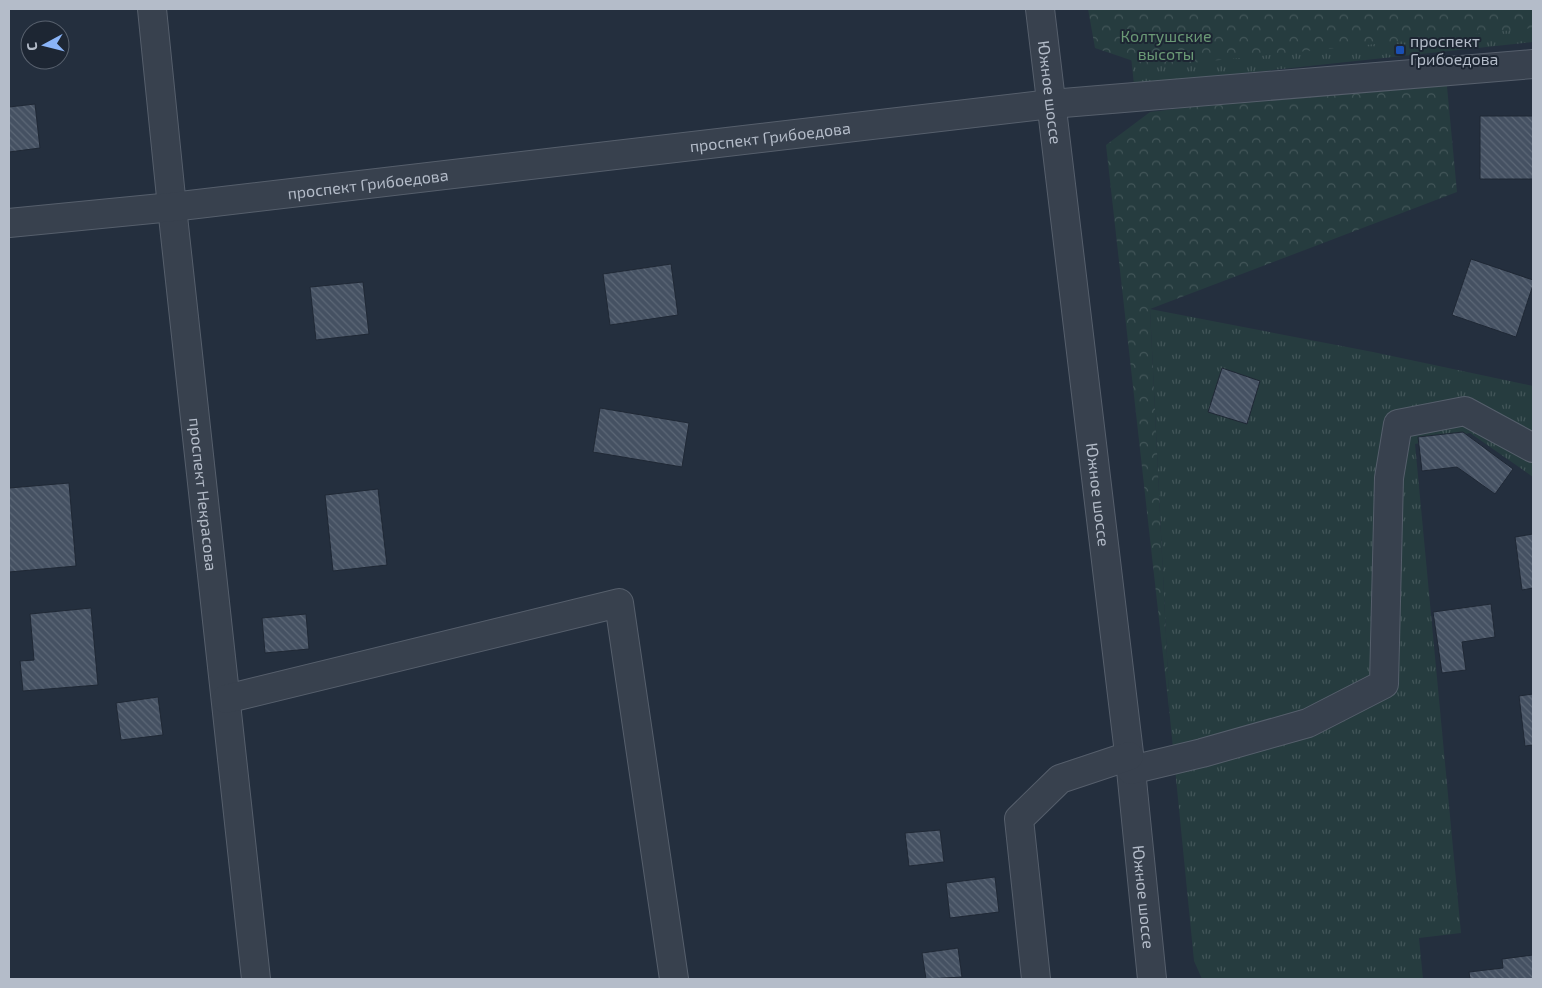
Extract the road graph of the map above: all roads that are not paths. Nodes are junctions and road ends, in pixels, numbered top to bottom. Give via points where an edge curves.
1 (152, 9) edge
2 (1040, 9) edge
3 (1526, 66) edge
4 (1051, 104) junction
5 (172, 207) junction
6 (9, 223) edge
7 (1533, 448) edge
8 (226, 699) junction
9 (1130, 763) junction
10 (256, 979) edge
11 (674, 979) edge
12 (1036, 979) edge
13 (1152, 979) edge

1 - 5 street, проспект Некрасова
2 - 4 street, Южное шоссе
3 - 4 street, проспект Грибоедова
4 - 5 street, проспект Грибоедова
4 - 9 street, Южное шоссе
5 - 6 street, проспект Грибоедова
5 - 8 street, проспект Некрасова
7 - 9 street via 1465,411 1398,424 1389,478 1384,684 1308,723 1202,753
8 - 10 street, проспект Некрасова
8 - 11 street via 619,603
9 - 12 street via 1060,779 1019,819
9 - 13 street, Южное шоссе

